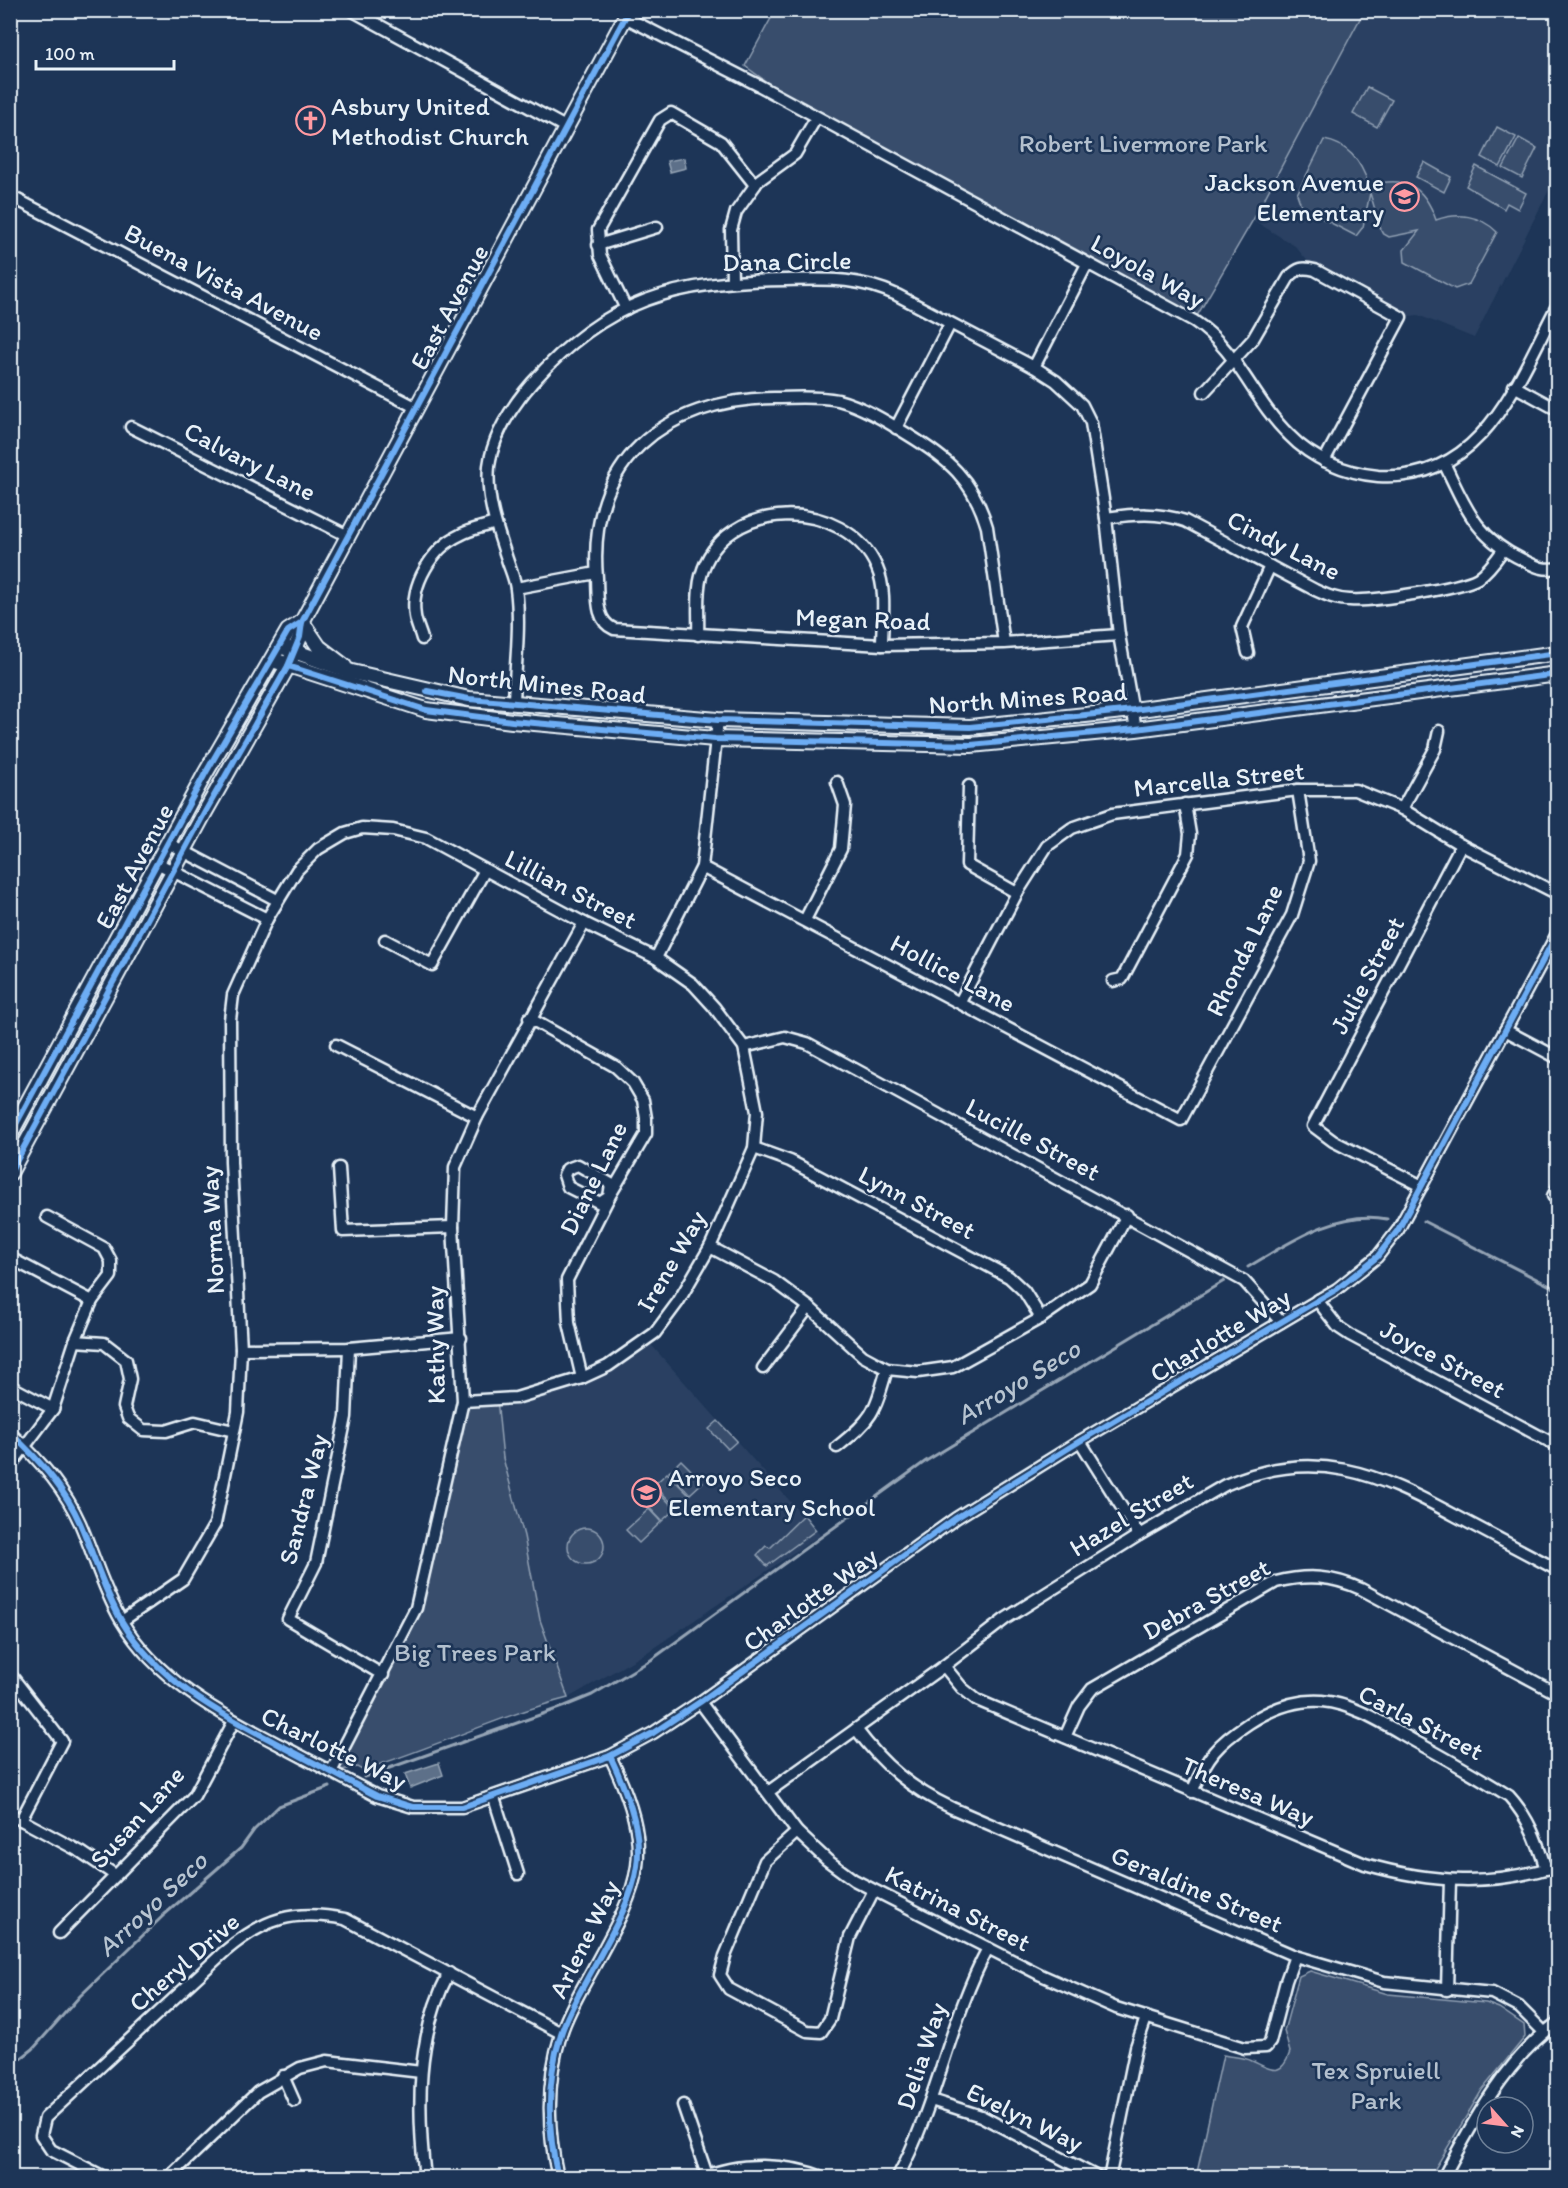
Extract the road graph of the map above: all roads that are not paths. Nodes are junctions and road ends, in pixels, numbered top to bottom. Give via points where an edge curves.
1 (353, 11) edge
2 (627, 14) edge
3 (816, 118) junction
4 (567, 128) junction
5 (755, 185) junction
6 (10, 196) edge
7 (657, 227) dead end
8 (598, 245) junction
9 (1087, 264) junction
10 (732, 280) junction
11 (1557, 304) edge
12 (626, 309) junction
13 (951, 324) junction
14 (1234, 360) junction
15 (1034, 367) junction
16 (1514, 386) junction
17 (1204, 392) dead end
18 (417, 408) junction
19 (1557, 410) edge
20 (131, 427) dead end
21 (896, 428) junction
22 (1324, 461) junction
23 (1444, 465) junction
24 (1106, 518) junction
25 (495, 523) junction
26 (348, 536) junction
27 (1503, 550) junction
28 (1270, 566) junction
29 (1557, 568) edge
30 (596, 573) junction
31 (516, 588) junction
32 (302, 622) junction
33 (1119, 634) junction
34 (698, 635) junction
35 (422, 639) dead end
36 (1004, 643) junction
37 (882, 645) junction
38 (280, 646) junction
39 (1248, 653) dead end
40 (1557, 653) edge
41 (291, 659) junction
42 (273, 660) junction
43 (352, 672) junction
44 (1557, 674) edge
45 (514, 702) junction
46 (421, 708) junction
47 (1133, 710) junction
48 (717, 720) junction
49 (1136, 729) junction
50 (1439, 731) dead end
51 (715, 739) junction
52 (837, 782) dead end
53 (969, 786) dead end
54 (1298, 790) junction
55 (1185, 804) junction
56 (1402, 809) junction
57 (345, 833) joint
58 (168, 843) junction
59 (1461, 845) junction
60 (184, 851) junction
61 (157, 863) junction
62 (702, 867) junction
63 (173, 870) junction
64 (485, 870) junction
65 (1017, 893) junction
66 (1557, 894) edge
67 (277, 900) junction
68 (267, 919) junction
69 (805, 920) junction
70 (584, 923) junction
71 (1557, 932) edge
72 (385, 940) dead end
73 (656, 958) junction
74 (1113, 981) dead end
75 (960, 1002) junction
76 (529, 1018) junction
77 (1505, 1030) junction
78 (336, 1045) dead end
79 (744, 1047) junction
80 (1557, 1058) edge
81 (477, 1117) junction
82 (1181, 1120) joint
83 (10, 1135) edge
84 (754, 1148) junction
85 (339, 1168) dead end
86 (10, 1173) edge
87 (1422, 1186) junction
88 (1557, 1187) edge
89 (1557, 1198) edge
90 (1127, 1215) junction
91 (47, 1217) dead end
92 (453, 1227) junction
93 (710, 1248) junction
94 (10, 1258) edge
95 (1317, 1300) junction
96 (92, 1301) junction
97 (809, 1307) junction
98 (1041, 1318) junction
99 (1281, 1322) junction
100 (461, 1338) junction
101 (75, 1341) junction
102 (349, 1347) junction
103 (241, 1349) junction
104 (763, 1368) dead end
105 (887, 1370) junction
106 (582, 1378) junction
107 (10, 1386) edge
108 (463, 1401) junction
109 (53, 1409) junction
110 (234, 1431) junction
111 (10, 1433) edge
112 (1080, 1440) junction
113 (25, 1446) junction
114 (1557, 1446) edge
115 (837, 1447) dead end
116 (10, 1466) edge
117 (1138, 1535) junction
118 (1557, 1570) edge
119 (122, 1622) junction
120 (944, 1666) junction
121 (10, 1674) edge
122 (382, 1675) junction
123 (1557, 1694) edge
124 (700, 1702) junction
125 (234, 1721) junction
126 (856, 1729) junction
127 (1065, 1737) junction
128 (610, 1756) junction
129 (335, 1774) junction
130 (768, 1792) junction
131 (1192, 1792) junction
132 (494, 1798) junction
133 (10, 1814) edge
134 (21, 1820) junction
135 (797, 1832) junction
136 (1557, 1865) edge
137 (1546, 1869) junction
138 (518, 1874) dead end
139 (116, 1875) junction
140 (1450, 1880) junction
141 (873, 1892) junction
142 (59, 1934) dead end
143 (988, 1948) junction
144 (1295, 1956) junction
145 (448, 1972) junction
146 (1447, 1990) junction
147 (1146, 2018) junction
148 (1557, 2022) edge
149 (1544, 2032) junction
150 (561, 2033) junction
151 (421, 2073) junction
152 (283, 2076) junction
153 (931, 2100) junction
154 (294, 2101) dead end
155 (683, 2105) dead end
156 (807, 2175) edge
157 (704, 2176) edge
158 (106, 2178) edge
159 (168, 2178) edge
160 (425, 2178) edge
161 (558, 2178) edge
162 (825, 2178) edge
163 (897, 2178) edge
164 (1099, 2178) edge
165 (1106, 2178) edge
166 (1443, 2178) edge

1 - 4 street
2 - 3 street, Loyola Way
2 - 4 main road, East Avenue
3 - 5 street via 795,154
3 - 9 street, Loyola Way
4 - 18 main road, East Avenue
5 - 8 street via 722,142 671,113 660,120 621,186 598,230
5 - 10 street via 736,212 731,230
6 - 18 street, Buena Vista Avenue
7 - 8 street
8 - 12 street
9 - 14 street, Loyola Way via 1194,321 1222,342
9 - 15 street
10 - 12 street, Dana Circle via 673,290
10 - 13 street, Dana Circle via 856,280 874,285
11 - 16 street, Loyola Way
12 - 25 street, Dana Circle via 577,338 550,363 506,418 489,465 489,495
13 - 15 street, Dana Circle
13 - 21 street
14 - 17 street
14 - 22 street, Loyola Way via 1271,416 1288,435
14 - 22 street via 1261,327 1289,277 1303,267 1401,317
15 - 24 street, Dana Circle via 1082,405 1090,423
16 - 19 street
16 - 23 street, Loyola Way via 1485,431
18 - 26 main road, East Avenue
20 - 26 street, Calvary Lane
21 - 30 street via 855,407 819,398 745,399 696,410 669,423 647,439 609,486 597,528
21 - 36 street via 952,465 970,485 982,508
22 - 23 street, Loyola Way via 1351,471 1394,477
23 - 27 street via 1475,525
24 - 28 street, Cindy Lane via 1147,512 1165,514 1185,520
24 - 33 street, Dana Circle
25 - 31 street, Dana Circle
25 - 35 street via 460,534 429,563 419,582 416,603 415,616
26 - 32 main road, East Avenue
27 - 28 street, Cindy Lane via 1478,578 1459,585 1351,601 1315,590
27 - 29 street via 1546,570
28 - 39 street via 1242,627
30 - 31 street
30 - 34 street, Megan Road via 600,619 605,626
31 - 45 street, Dana Circle
32 - 38 main road, East Avenue via 288,632
32 - 41 main road, East Avenue
32 - 43 main road via 320,647
33 - 36 street, Megan Road
33 - 47 street, Dana Circle
34 - 37 street, Megan Road
34 - 37 street via 701,575 728,535 762,519 804,516 824,520 852,535 877,568 881,583
36 - 37 street, Megan Road
38 - 41 main road, North Mines Road
38 - 42 main road, East Avenue
40 - 47 main road, North Mines Road
41 - 42 main road, North Mines Road
41 - 43 main road, North Mines Road
41 - 46 main road, North Mines Road
41 - 60 main road, East Avenue
42 - 58 main road, East Avenue
43 - 45 main road, North Mines Road via 458,697
44 - 49 main road, North Mines Road
45 - 46 main road via 500,712 436,704
45 - 48 main road, North Mines Road
46 - 51 main road, North Mines Road via 514,722
47 - 48 main road, North Mines Road via 970,727
47 - 49 street, Dana Circle
48 - 51 street
49 - 51 main road, North Mines Road via 971,745
50 - 56 street via 1436,749
51 - 62 street
52 - 69 street via 845,805 841,849
53 - 65 street via 967,865
54 - 55 street, Marcella Street
54 - 56 street, Marcella Street via 1355,790
54 - 82 street, Rhonda Lane via 1309,861 1292,915
55 - 65 street, Marcella Street via 1112,814 1072,828 1047,846
55 - 74 street via 1190,834 1188,855 1122,978
56 - 59 street, Marcella Street
57 - 64 street, Lillian Street via 362,828 426,838
57 - 67 street, Norma Way via 318,849
58 - 60 street
58 - 61 main road, East Avenue
59 - 66 street, Marcella Street
59 - 87 street, Julie Street via 1313,1126 1333,1141
60 - 63 main road, East Avenue
60 - 67 street
61 - 63 street
61 - 83 main road, East Avenue
62 - 69 street, Hollice Lane
62 - 73 street
63 - 68 street
63 - 86 main road, East Avenue
64 - 70 street, Lillian Street
64 - 72 street via 432,965
65 - 75 street, Marcella Street
67 - 68 street, Norma Way
68 - 103 street, Norma Way via 233,995 230,1020 231,1162
69 - 75 street, Hollice Lane
70 - 73 street, Lillian Street
70 - 76 street, Kathy Way
71 - 77 street, Charlotte Way
73 - 79 street, Lillian Street via 693,984
75 - 82 street, Hollice Lane
76 - 81 street, Kathy Way
76 - 106 street, Diane Lane via 616,1067 633,1083 643,1100 646,1134 567,1280 569,1323
77 - 80 street
77 - 87 street, Charlotte Way
78 - 81 street
79 - 84 street, Irene Way via 757,1112
79 - 90 street, Lucille Street via 785,1037 807,1043
81 - 92 street, Kathy Way via 455,1167
84 - 93 street, Irene Way
84 - 98 street, Lynn Street via 790,1161 1009,1277
85 - 92 street via 342,1231
87 - 95 street, Charlotte Way via 1409,1213 1377,1257
88 - 89 street via 1553,1196
90 - 98 street via 1090,1284
90 - 99 street, Lucille Street via 1244,1281
91 - 96 street via 104,1248 108,1255 111,1276
92 - 100 street, Kathy Way
93 - 97 street via 774,1281
93 - 106 street, Irene Way via 655,1333 608,1366
94 - 96 street
95 - 99 street, Charlotte Way
95 - 114 street, Joyce Street via 1338,1327 1350,1335
96 - 101 street
97 - 104 street
97 - 105 street via 863,1356
98 - 105 street via 953,1367 918,1372
99 - 112 street, Charlotte Way
100 - 102 street
100 - 108 street, Kathy Way
101 - 109 street
101 - 110 street via 104,1343 126,1359 130,1379 124,1407 128,1418 143,1430 166,1431 195,1422
102 - 103 street
102 - 122 street, Sandra Way via 346,1417 315,1563 288,1619
103 - 110 street, Norma Way
105 - 115 street via 877,1405 867,1422
106 - 108 street, Irene Way via 516,1398
107 - 109 street
108 - 122 street, Kathy Way via 416,1608
109 - 113 street
110 - 119 street, Norma Way via 215,1524 183,1579
111 - 113 street, Charlotte Way
112 - 117 street
112 - 124 street, Charlotte Way via 956,1518
113 - 116 street
113 - 119 street, Charlotte Way via 68,1499
117 - 118 street, Hazel Street via 1250,1474 1274,1469 1334,1468 1389,1481
117 - 120 street, Hazel Street via 1005,1619
119 - 125 street, Charlotte Way via 139,1646 172,1679
120 - 126 street, Hazel Street
120 - 127 street, Theresa Way via 976,1700
121 - 134 street via 62,1741
122 - 129 street, Kathy Way
123 - 127 street, Debra Street via 1361,1589 1329,1578 1296,1577 1276,1582 1092,1689
124 - 128 street, Charlotte Way
124 - 130 street, Katrina Street
125 - 129 street, Charlotte Way
125 - 139 street, Susan Lane via 194,1796
126 - 130 street, Hazel Street
126 - 144 street, Geraldine Street via 900,1779 923,1794
127 - 131 street, Theresa Way
128 - 132 street, Charlotte Way
128 - 150 street, Arlene Way via 635,1815 637,1867 625,1909
129 - 132 street, Charlotte Way via 395,1802 429,1809 462,1808
130 - 135 street, Katrina Street
131 - 137 street, Carla Street via 1202,1768 1223,1740 1278,1708 1297,1702 1323,1701 1372,1718 1509,1796 1534,1831
131 - 140 street, Theresa Way via 1365,1864 1424,1879
132 - 138 street
133 - 134 street
134 - 139 street
135 - 141 street, Katrina Street via 827,1860
135 - 141 street via 777,1848 758,1876 720,1975 729,1989 807,2031 820,2032 830,2019 850,1937
136 - 137 street, Theresa Way
137 - 140 street, Theresa Way via 1512,1878
139 - 142 street, Susan Lane
140 - 146 street
141 - 143 street, Katrina Street
143 - 147 street, Katrina Street via 1041,1975
143 - 153 street, Delia Way via 964,1996
144 - 146 street, Geraldine Street via 1384,1982
144 - 147 street, Katrina Street via 1266,2047 1245,2048
145 - 150 street, Cheryl Drive
145 - 151 street via 439,1990
145 - 158 street, Cheryl Drive via 361,1926 319,1914 300,1914 271,1922 244,1935 45,2118 41,2135 51,2150
146 - 149 street, Geraldine Street via 1492,1993 1504,1998
147 - 165 street, Evelyn Way
148 - 149 street
149 - 166 street via 1482,2108
150 - 161 street, Arlene Way via 549,2097 549,2127
151 - 152 street via 327,2061 300,2067
151 - 160 street
152 - 154 street
152 - 159 street via 258,2092
153 - 163 street, Delia Way
153 - 164 street, Evelyn Way via 981,2116
155 - 157 street
156 - 157 street via 787,2167 755,2167
156 - 162 street

